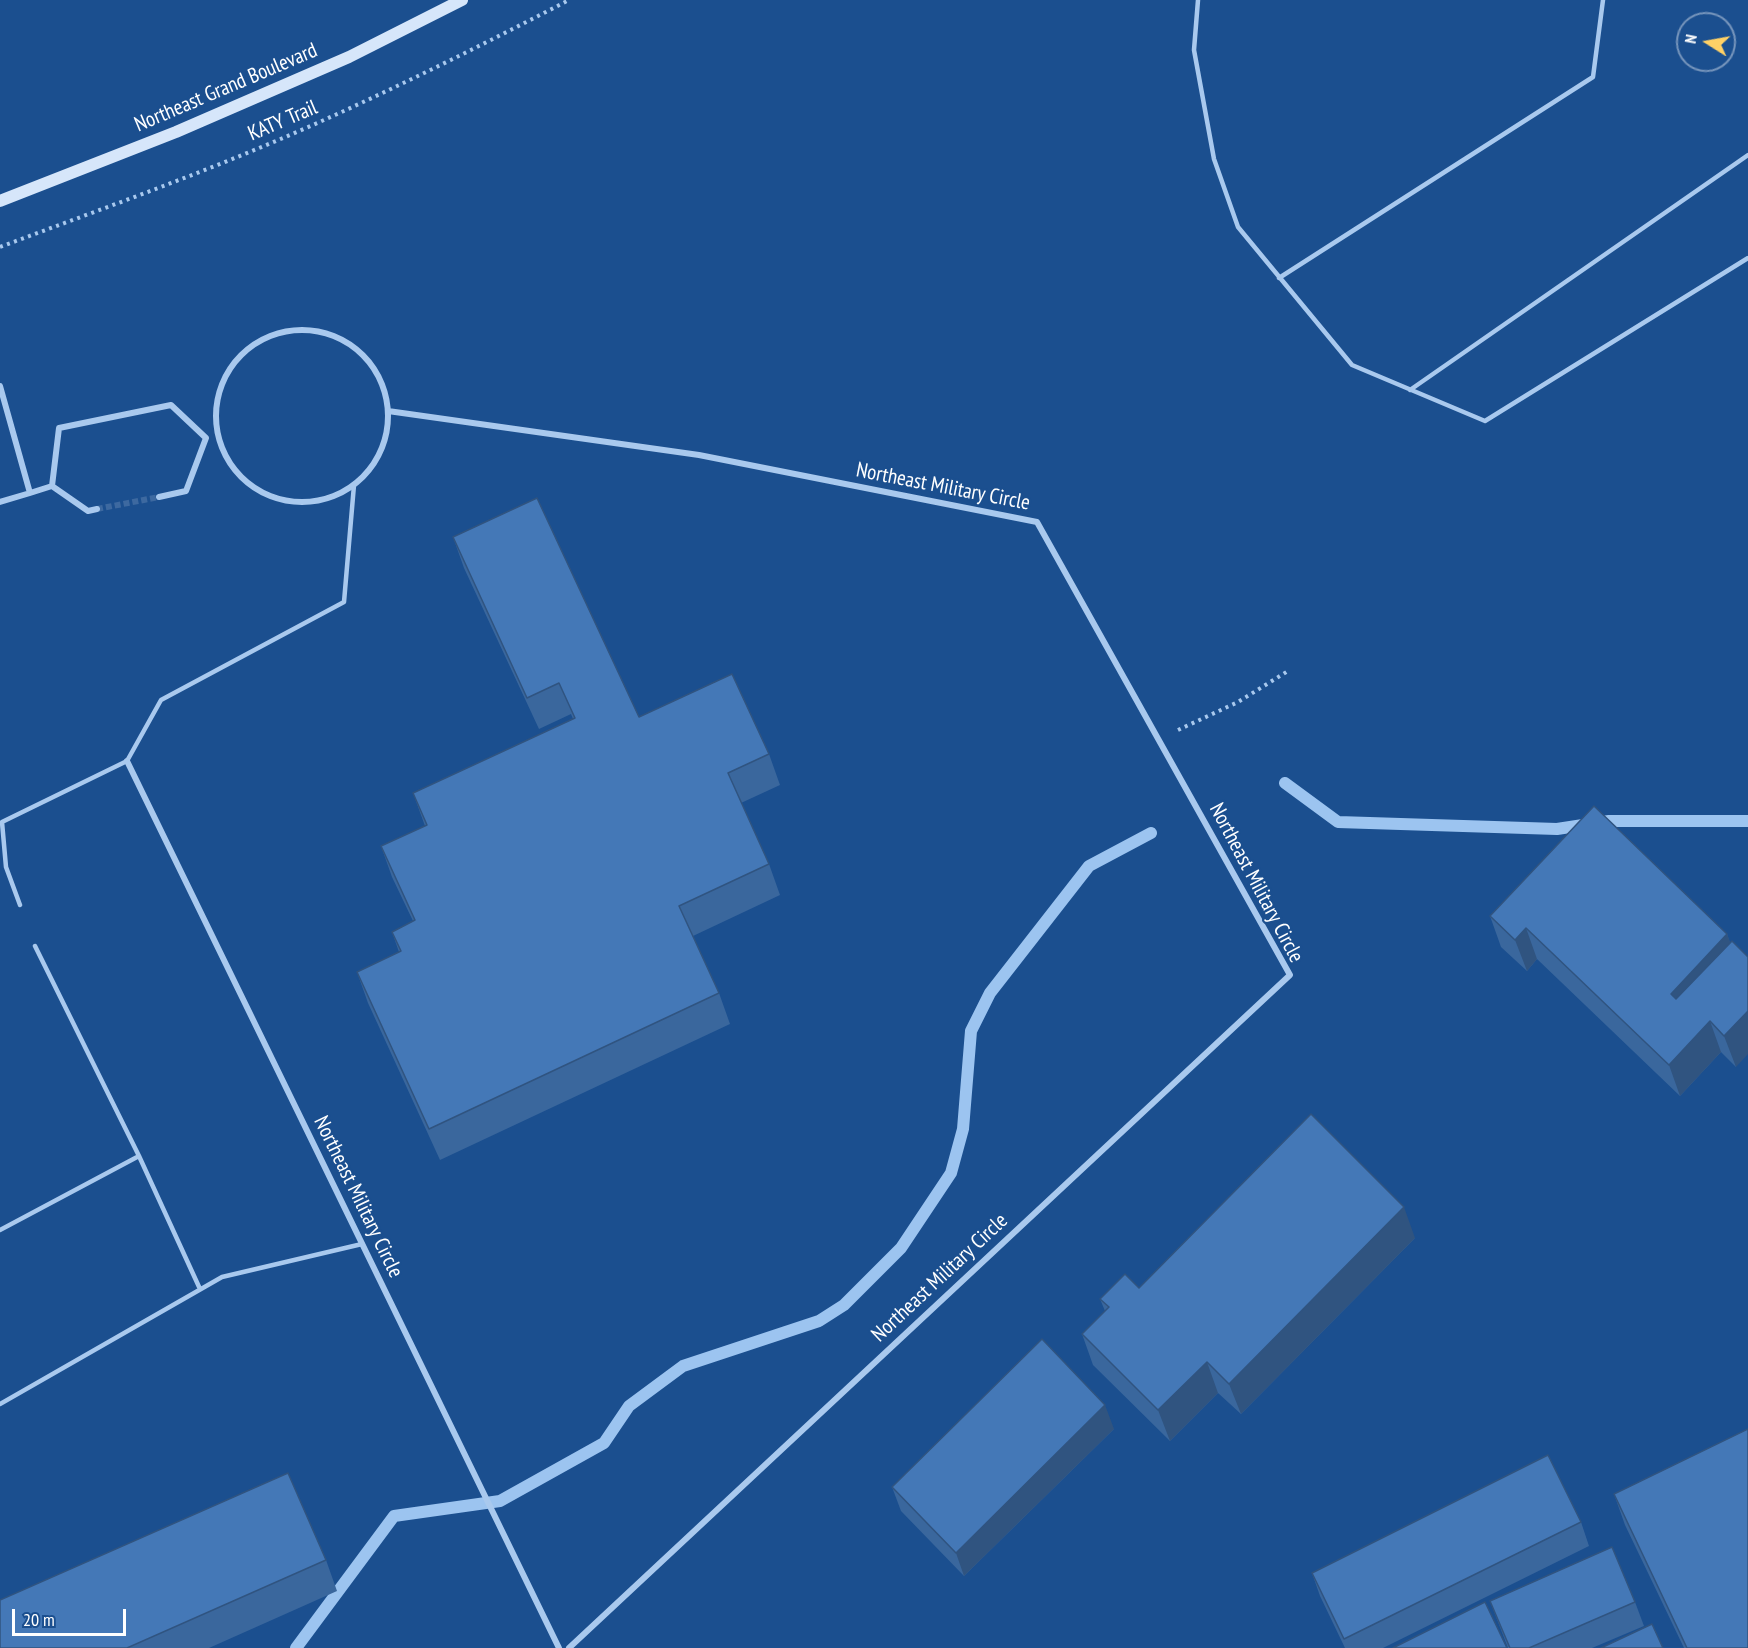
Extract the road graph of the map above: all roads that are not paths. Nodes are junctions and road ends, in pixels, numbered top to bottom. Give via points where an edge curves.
1 (462, 0) edge
2 (1198, 0) edge
3 (1603, 0) edge
4 (1748, 155) edge
5 (0, 201) edge
6 (1748, 258) edge
7 (1279, 278) junction
8 (0, 386) edge
9 (1410, 390) junction
10 (388, 411) junction
11 (218, 435) junction
12 (206, 438) junction
13 (354, 485) junction
14 (52, 486) junction
15 (30, 493) junction
16 (159, 496) tunnel mouth
17 (0, 502) edge
18 (97, 509) tunnel mouth
19 (127, 761) junction
20 (20, 905) dead end
21 (35, 946) dead end
22 (139, 1156) junction
23 (0, 1230) edge
24 (362, 1244) junction
25 (201, 1289) junction
26 (0, 1404) edge
27 (559, 1648) edge
28 (568, 1648) edge

1 - 5 street, Northeast Grand Boulevard via 316,71 176,132
2 - 7 lane via 1194,50 1214,159 1238,227
3 - 7 lane via 1593,77
4 - 9 lane
6 - 9 lane via 1485,421
7 - 9 lane via 1352,365
8 - 15 street
10 - 11 street via 382,382 359,351 344,339 316,330 287,330 259,340 237,358 221,383 215,412
10 - 13 street via 384,439 373,464
10 - 28 street, Northeast Military Circle via 699,455 1037,522 1290,975
11 - 12 street
11 - 13 street via 230,465 249,485 274,498 311,501 329,498
12 - 14 street via 171,405 59,429
12 - 16 street via 186,491
13 - 19 lane via 344,602 160,700
14 - 15 street
14 - 18 street via 88,511
15 - 17 street
19 - 20 lane via 2,822 6,867
19 - 24 street, Northeast Military Circle
21 - 22 lane
22 - 23 lane
22 - 25 lane
24 - 25 lane via 222,1277
24 - 27 street, Northeast Military Circle
25 - 26 lane

